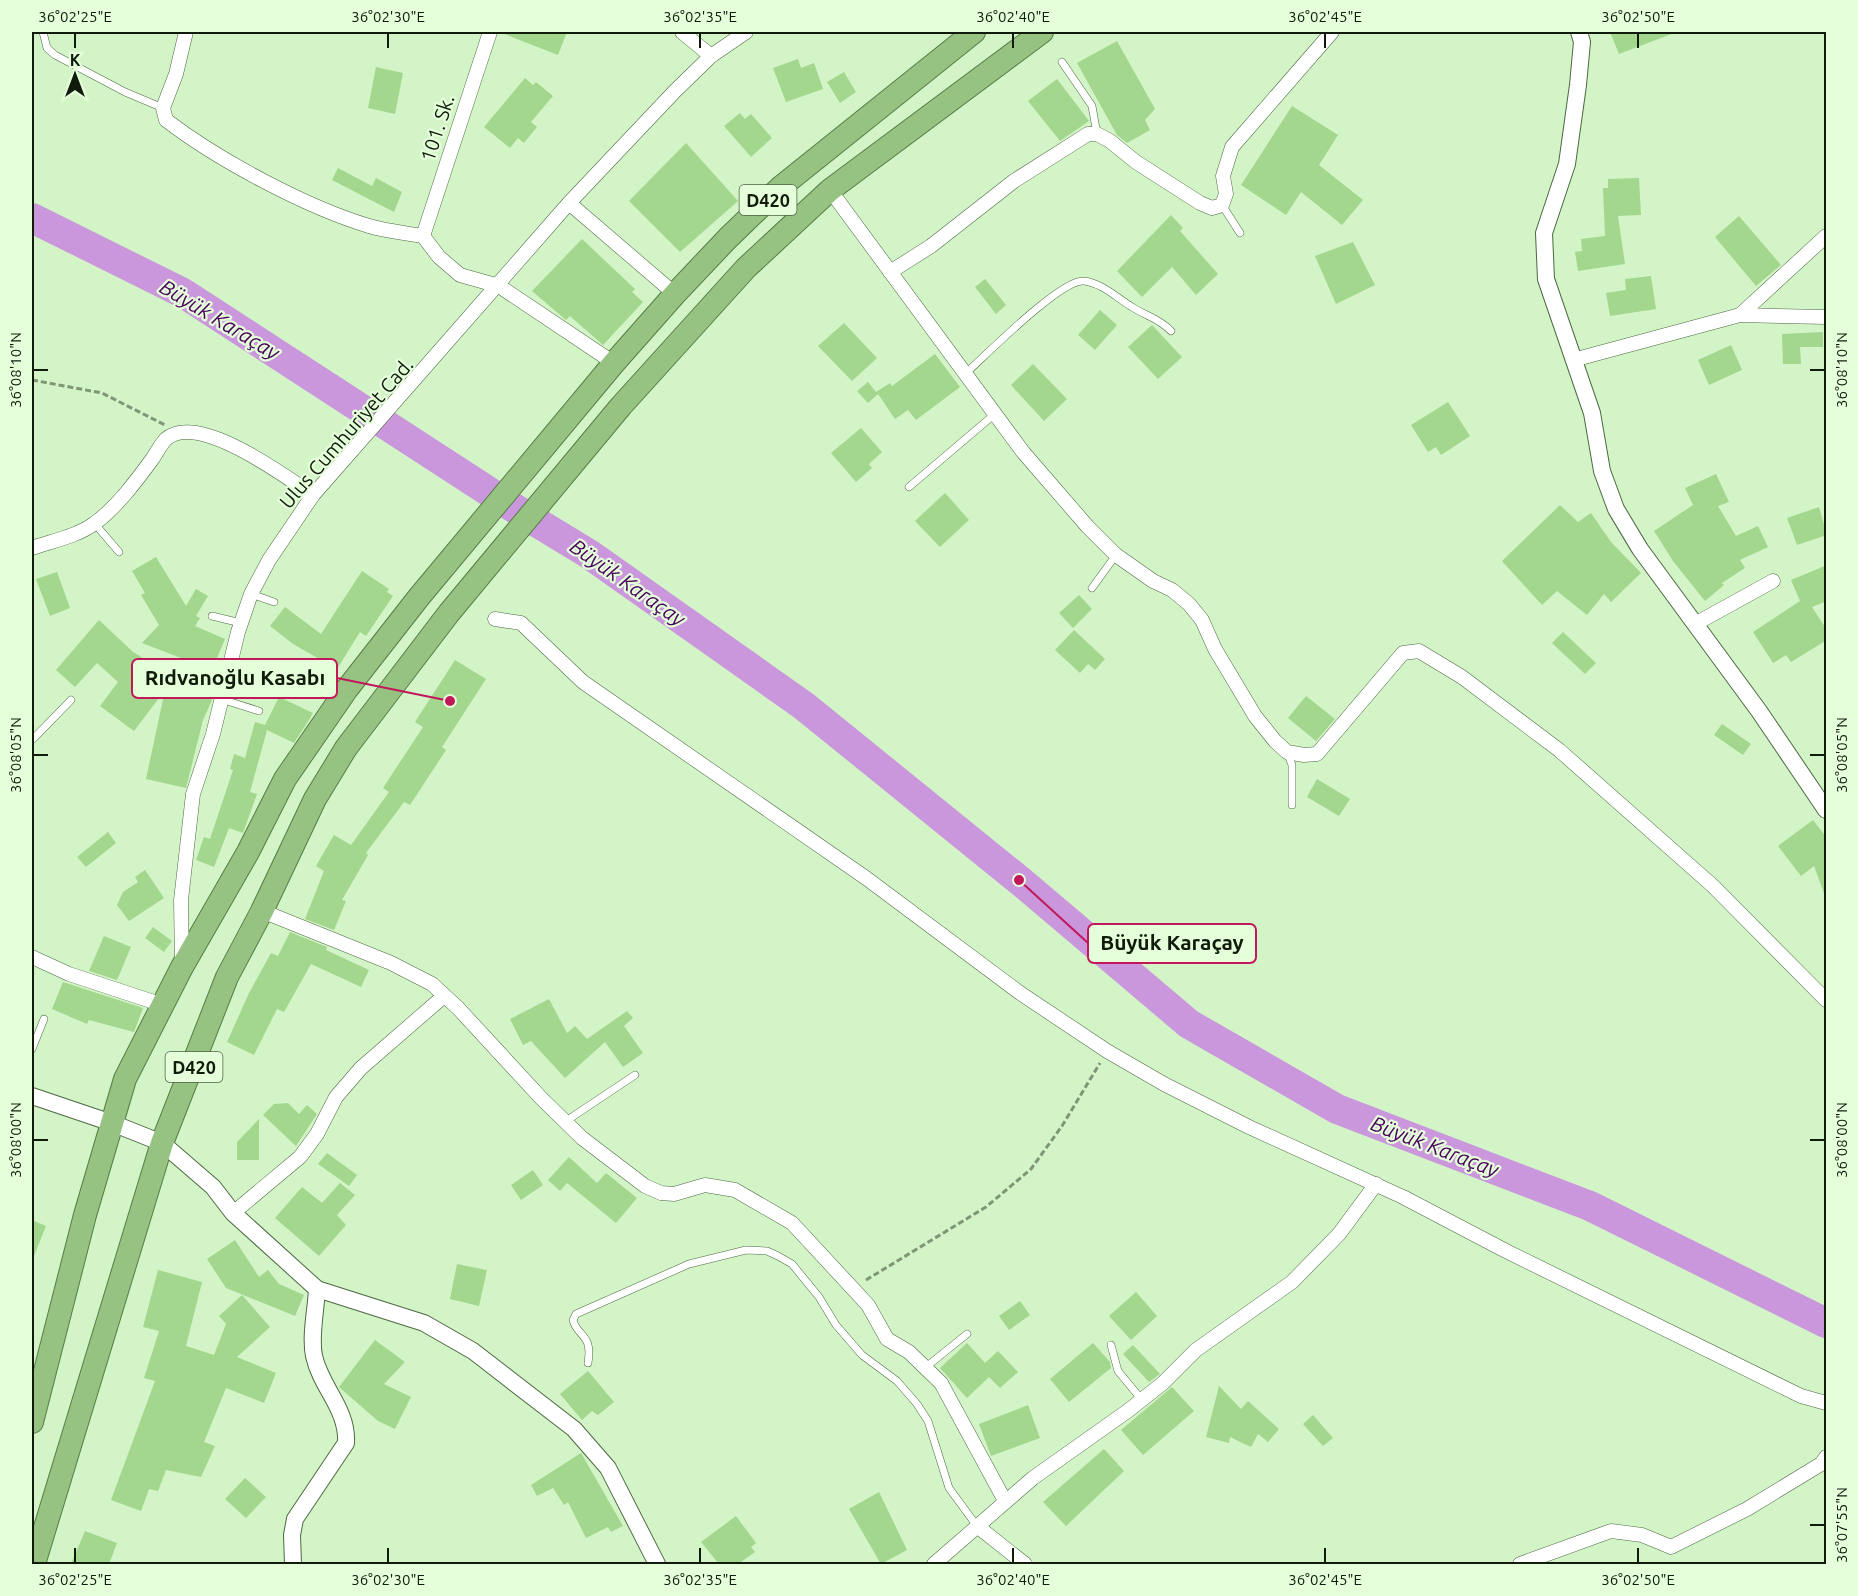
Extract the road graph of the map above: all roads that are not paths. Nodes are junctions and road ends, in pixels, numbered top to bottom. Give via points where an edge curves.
1 (43, 32) edge
2 (186, 32) edge
3 (490, 32) edge
4 (682, 32) edge
5 (746, 32) edge
6 (974, 32) edge
7 (1042, 32) edge
8 (1332, 32) edge
9 (1579, 32) edge
10 (711, 56) junction
11 (1062, 62) dead end
12 (163, 108) junction
13 (1097, 134) junction
14 (830, 190) junction
15 (569, 203) junction
16 (1222, 204) junction
17 (1240, 233) dead end
18 (423, 236) junction
19 (1827, 236) edge
20 (890, 272) junction
21 (499, 286) junction
22 (675, 294) junction
23 (1740, 315) junction
24 (1827, 317) edge
25 (1171, 331) dead end
26 (1573, 360) junction
27 (614, 363) junction
28 (966, 373) junction
29 (996, 413) junction
30 (909, 487) dead end
31 (313, 495) junction
32 (95, 524) junction
33 (32, 548) edge
34 (119, 552) dead end
35 (1116, 555) junction
36 (1773, 581) dead end
37 (1092, 588) dead end
38 (251, 594) junction
39 (274, 602) dead end
40 (212, 616) dead end
41 (495, 619) dead end
42 (241, 623) junction
43 (1695, 624) junction
44 (221, 699) junction
45 (71, 700) dead end
46 (260, 711) dead end
47 (32, 740) edge
48 (1287, 752) junction
49 (1292, 805) dead end
50 (1827, 810) edge
51 (262, 911) junction
52 (32, 957) edge
53 (182, 967) junction
54 (444, 996) junction
55 (1827, 1000) edge
56 (163, 1005) junction
57 (44, 1019) dead end
58 (32, 1049) edge
59 (635, 1075) dead end
60 (32, 1098) edge
61 (566, 1121) junction
62 (112, 1123) junction
63 (162, 1143) junction
64 (1376, 1184) junction
65 (233, 1213) junction
66 (317, 1289) junction
67 (967, 1334) dead end
68 (1111, 1345) dead end
69 (588, 1364) dead end
70 (926, 1367) junction
71 (1142, 1400) junction
72 (1827, 1403) edge
73 (32, 1422) edge
74 (1827, 1457) edge
75 (1005, 1501) junction
76 (977, 1526) junction
77 (34, 1564) edge
78 (293, 1564) edge
79 (657, 1564) edge
80 (934, 1564) edge
81 (1025, 1564) edge
82 (1520, 1564) edge

1 - 12 lane via 47,48 55,55
2 - 12 street
3 - 18 street, 101. Sk.
4 - 10 street
5 - 10 street, Ulus Cumhuriyet Cad.
6 - 22 highway, D420 via 782,186
7 - 14 highway
8 - 16 street via 1232,147 1223,176 1226,194
9 - 26 street via 1582,42 1567,164 1544,232 1546,279
10 - 15 street, Ulus Cumhuriyet Cad.
11 - 13 lane via 1092,106
12 - 18 street via 166,120 181,131 296,197 371,226
13 - 16 street via 1200,203 1212,208
13 - 20 street via 1088,134 1014,181 931,246
14 - 20 street
14 - 51 highway, D420 via 746,268 621,406 449,613 346,748 315,799
15 - 21 street, Ulus Cumhuriyet Cad.
15 - 22 street
16 - 17 lane
18 - 21 street via 438,257 460,275
19 - 23 street
20 - 28 street
21 - 27 street
21 - 31 street, Ulus Cumhuriyet Cad.
22 - 27 highway, D420
23 - 24 street
23 - 26 street
25 - 28 lane via 1109,292 1085,281 1074,281
26 - 43 street via 1592,412 1602,471 1616,509
27 - 53 highway, D420 via 347,689 285,779
28 - 29 street
29 - 30 lane
29 - 35 street via 1023,452
31 - 32 street via 253,455 218,439 175,434 165,440
31 - 38 street, Ulus Cumhuriyet Cad.
32 - 33 street
32 - 34 lane
35 - 37 lane
35 - 48 street via 1189,604 1202,620 1255,716
36 - 43 street
38 - 39 lane
38 - 42 street, Ulus Cumhuriyet Cad.
40 - 42 lane
41 - 64 street via 521,623 583,681 1107,1051 1249,1127
42 - 44 street, Ulus Cumhuriyet Cad.
43 - 50 street
44 - 46 lane
44 - 53 street, Ulus Cumhuriyet Cad. via 189,813 181,900
45 - 47 lane
48 - 49 lane via 1292,765
48 - 55 street via 1317,754 1403,653 1419,651 1462,677 1559,750 1713,886
51 - 54 street via 417,975
51 - 63 highway, D420 via 227,977
52 - 56 street via 69,974
53 - 56 highway, D420
54 - 61 street
54 - 65 street via 361,1068 336,1097 300,1157
56 - 62 highway, D420 via 125,1079
57 - 58 lane
59 - 61 lane
60 - 62 street
61 - 70 street via 600,1154 661,1194 705,1185 721,1186 748,1195 792,1223 853,1288 887,1339
62 - 63 street
62 - 73 highway, D420
63 - 65 street via 213,1187
63 - 77 highway, D420
64 - 71 street via 1339,1234 1292,1282 1196,1350
64 - 72 street via 1801,1396
65 - 66 street
66 - 78 street via 314,1355 323,1381 341,1411 347,1428 346,1443 295,1519
66 - 79 street via 424,1323 473,1351 574,1429 608,1468
67 - 70 lane
68 - 71 lane via 1118,1371
69 - 76 lane via 588,1344 574,1326 576,1314 689,1264 746,1250 767,1251 792,1264 862,1355 897,1381 917,1404 928,1421 949,1488
70 - 75 street via 948,1394
71 - 75 street
74 - 82 street via 1747,1509 1671,1547 1642,1535 1611,1531
75 - 76 street
76 - 80 street
76 - 81 street

